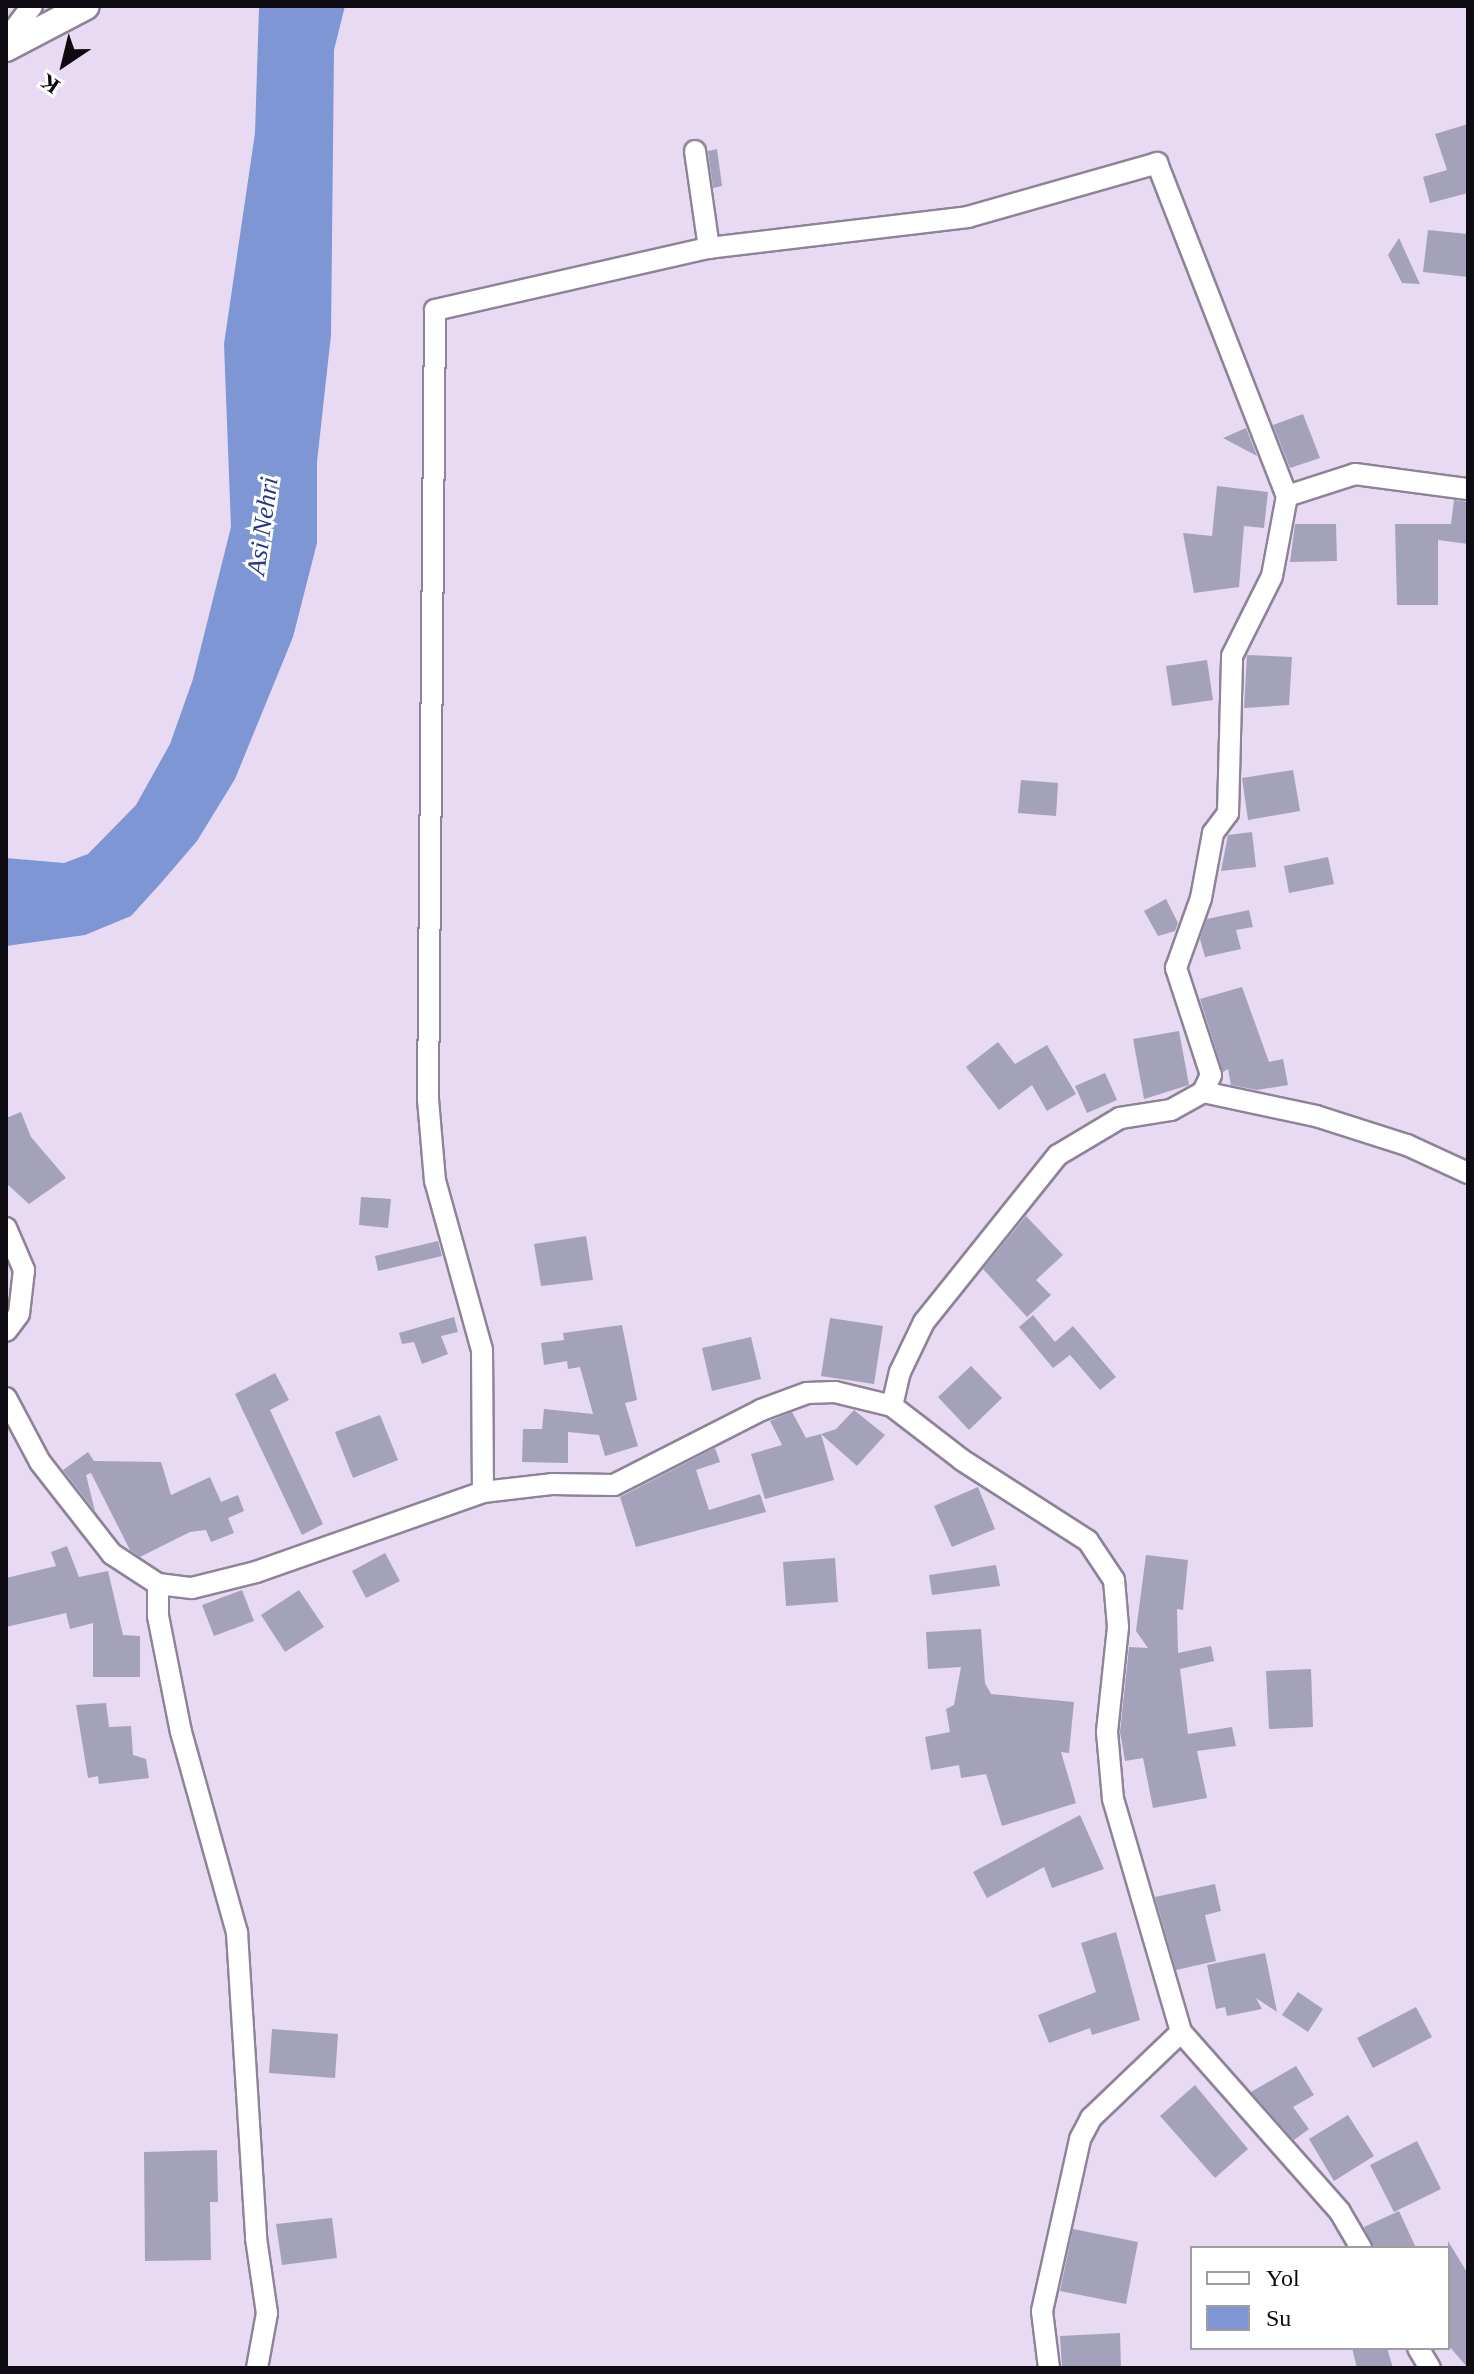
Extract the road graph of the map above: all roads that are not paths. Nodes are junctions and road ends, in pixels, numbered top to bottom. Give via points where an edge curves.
1 (32, 6) edge
2 (86, 6) edge
3 (6, 40) edge
4 (6, 48) edge
5 (695, 151) dead end
6 (709, 248) junction
7 (1468, 489) edge
8 (1287, 496) junction
9 (1203, 1092) junction
10 (1468, 1173) edge
11 (6, 1228) edge
12 (6, 1331) edge
13 (6, 1398) edge
14 (892, 1406) junction
15 (483, 1492) junction
16 (158, 1584) junction
17 (1181, 2032) junction
18 (1360, 2246) edge
19 (1419, 2350) edge
20 (257, 2368) edge
21 (1049, 2368) edge
22 (1430, 2368) edge

1 - 3 street
2 - 4 main road
5 - 6 street
6 - 8 street via 968,217 1157,163
6 - 15 street via 435,310 428,1099 435,1181 482,1350
7 - 8 street via 1355,474
8 - 9 street via 1272,576 1232,656 1228,813 1213,833 1201,898 1176,968 1211,1075
9 - 10 street via 1316,1116 1407,1145
9 - 14 street via 1171,1110 1120,1118 1058,1155 924,1322 900,1372
11 - 12 street via 24,1270 19,1314
13 - 16 street via 40,1462 83,1522 112,1554
14 - 15 street via 835,1392 807,1393 761,1410 614,1485 552,1484
14 - 17 street via 962,1460 1088,1541 1114,1580 1118,1627 1107,1732 1113,1799
15 - 16 street via 256,1572 192,1588
16 - 20 street via 158,1616 181,1732 237,1933 256,2238 267,2313
17 - 18 street via 1340,2212
17 - 21 street via 1091,2118 1080,2139 1042,2311
19 - 22 street

